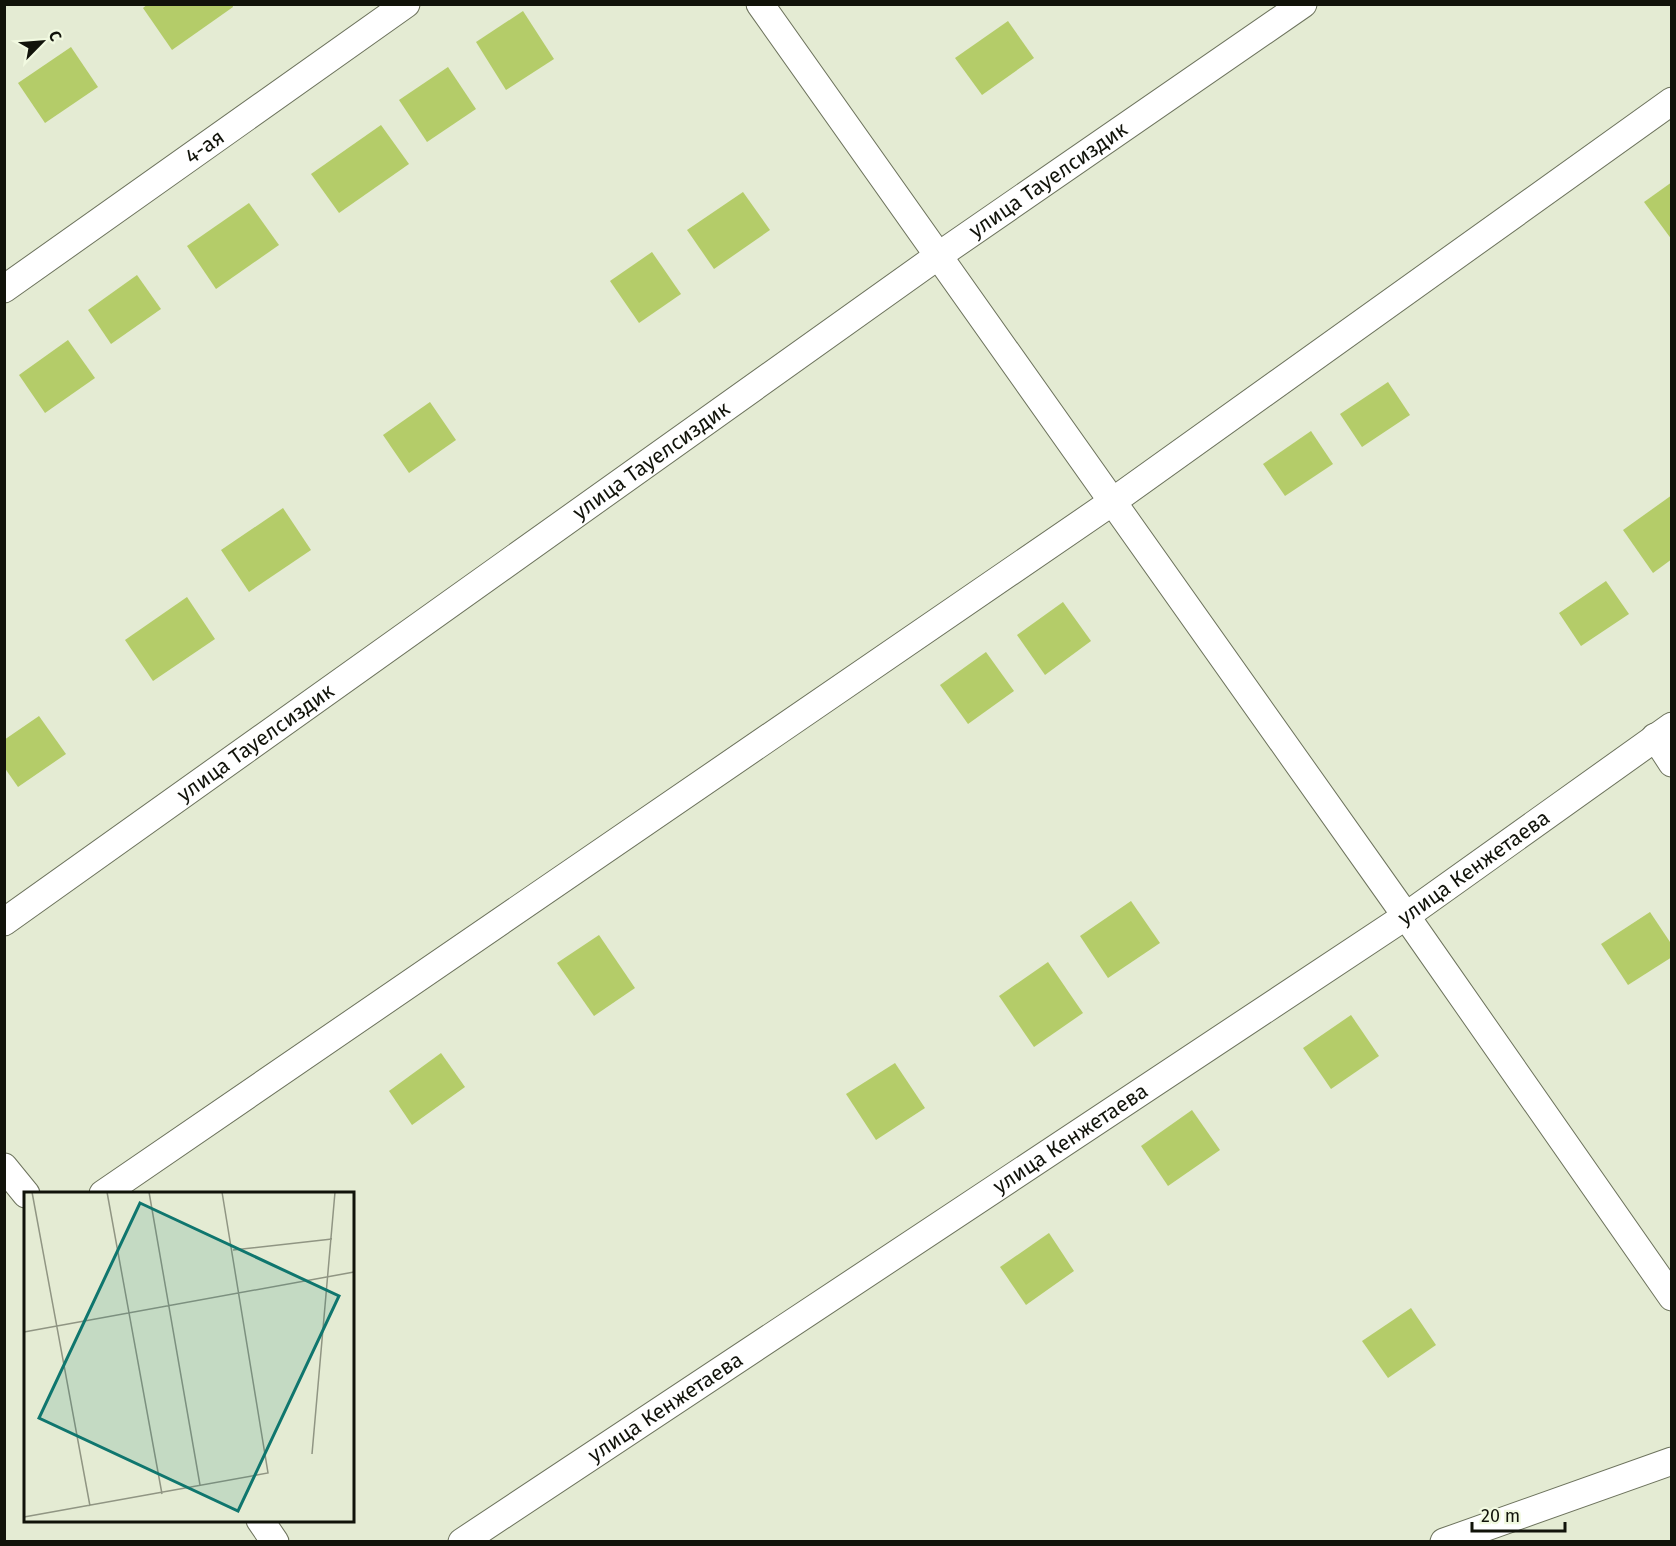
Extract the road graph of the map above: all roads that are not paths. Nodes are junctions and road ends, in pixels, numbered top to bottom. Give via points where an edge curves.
1 (406, 4) edge
2 (760, 4) edge
3 (1303, 4) edge
4 (1671, 101) edge
5 (938, 256) junction
6 (4, 289) edge
7 (1112, 502) junction
8 (1663, 731) edge
9 (1671, 763) edge
10 (1406, 916) junction
11 (4, 922) edge
12 (4, 1167) edge
13 (24, 1192) edge
14 (106, 1192) edge
15 (1671, 1297) edge
16 (1671, 1461) edge
17 (261, 1522) edge
18 (275, 1542) edge
19 (462, 1542) edge
20 (1444, 1542) edge

1 - 6 street, 4-ая
2 - 5 street
3 - 5 street, улица Тауелсиздик
4 - 7 street
5 - 7 street
5 - 11 street, улица Тауелсиздик
7 - 10 street
7 - 14 street
8 - 9 street
8 - 10 street, улица Кенжетаева
10 - 15 street
10 - 19 street, улица Кенжетаева
12 - 13 street
16 - 20 street
17 - 18 street

